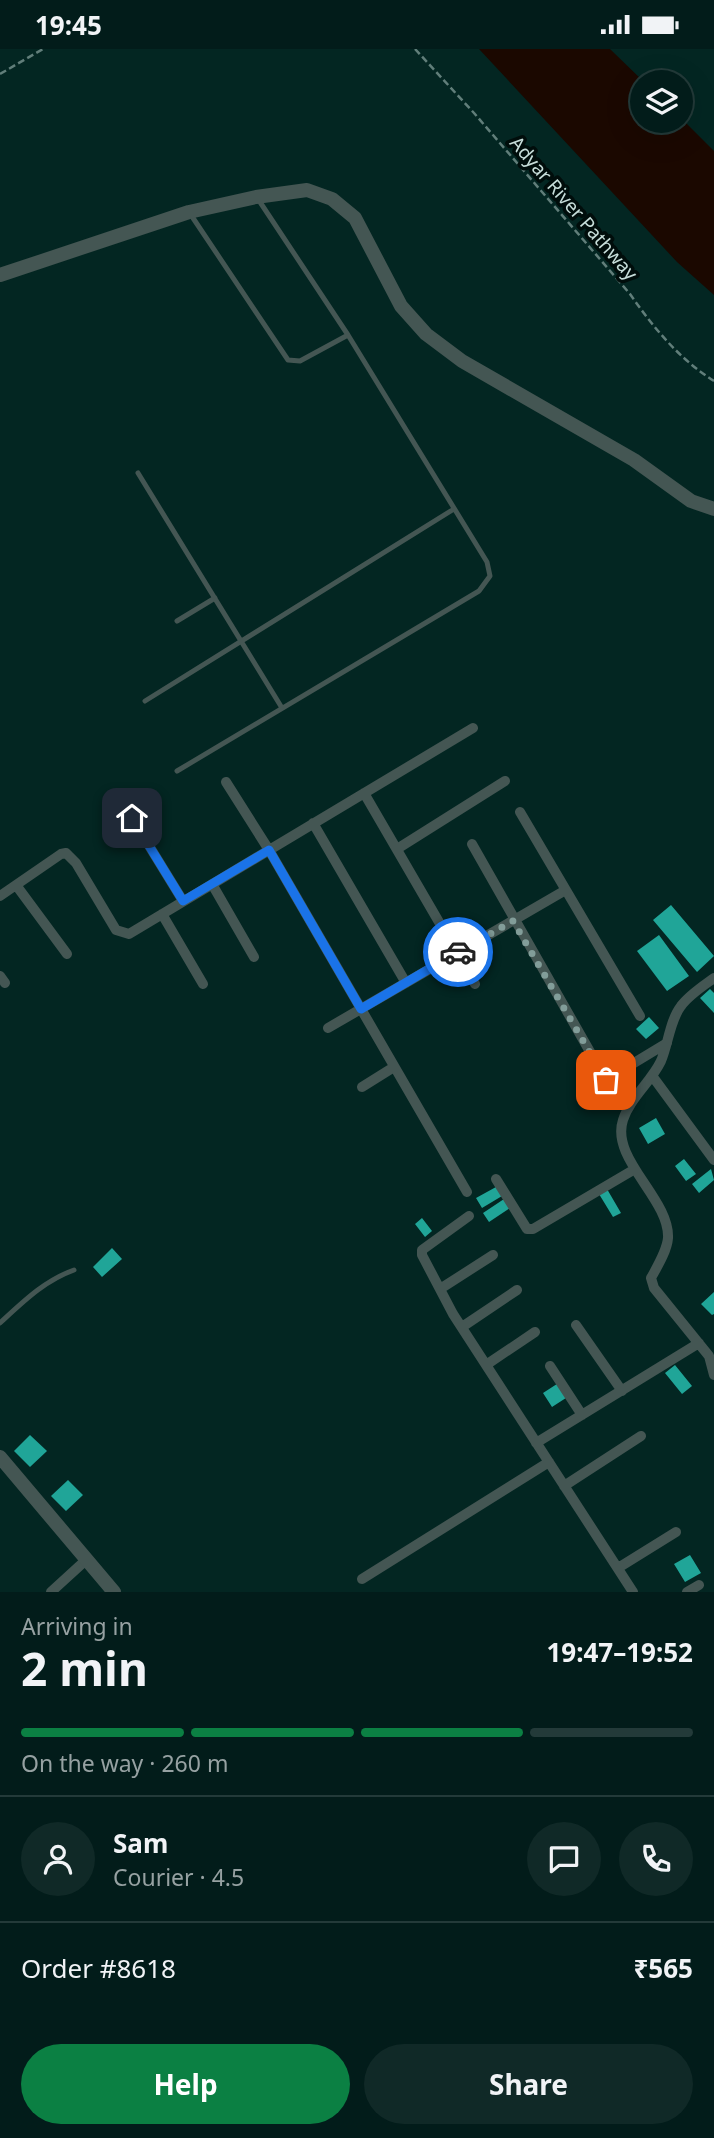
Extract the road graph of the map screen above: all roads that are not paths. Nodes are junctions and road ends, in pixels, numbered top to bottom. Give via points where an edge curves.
1 (256, 197) junction
2 (190, 212) junction
3 (0, 275) edge
4 (348, 335) junction
5 (138, 473) dead end
6 (454, 509) junction
7 (714, 509) edge
8 (215, 598) junction
9 (177, 621) dead end
10 (242, 641) junction
11 (145, 701) dead end
12 (282, 708) junction
13 (473, 728) dead end
14 (177, 771) dead end
15 (505, 781) dead end
16 (226, 782) dead end
17 (364, 793) junction
18 (520, 812) dead end
19 (132, 818) dead end
20 (313, 823) junction
21 (472, 844) dead end
22 (397, 849) junction
23 (269, 850) junction
24 (212, 884) junction
25 (16, 885) junction
26 (564, 891) junction
27 (0, 896) edge
28 (183, 901) junction
29 (162, 914) junction
30 (513, 921) junction
31 (457, 953) junction
32 (66, 954) dead end
33 (254, 957) dead end
34 (714, 978) edge
35 (406, 983) junction
36 (203, 984) dead end
37 (475, 984) dead end
38 (361, 1009) junction
39 (640, 1016) dead end
40 (328, 1028) dead end
41 (667, 1043) junction
42 (394, 1067) junction
43 (653, 1077) junction
44 (606, 1080) junction
45 (362, 1087) dead end
46 (586, 1092) dead end
47 (714, 1160) edge
48 (635, 1169) junction
49 (496, 1179) dead end
50 (467, 1192) dead end
51 (468, 1216) dead end
52 (493, 1255) dead end
53 (74, 1270) dead end
54 (440, 1289) junction
55 (517, 1290) dead end
56 (0, 1323) edge
57 (576, 1325) dead end
58 (461, 1327) junction
59 (536, 1332) dead end
60 (699, 1343) junction
61 (486, 1365) junction
62 (550, 1366) dead end
63 (714, 1375) edge
64 (622, 1391) junction
65 (582, 1415) junction
66 (641, 1436) dead end
67 (536, 1443) junction
68 (0, 1457) edge
69 (549, 1462) junction
70 (564, 1486) junction
71 (676, 1532) dead end
72 (86, 1560) junction
73 (618, 1568) junction
74 (362, 1579) dead end
75 (699, 1585) dead end
76 (51, 1592) edge
77 (114, 1592) edge
78 (633, 1592) edge
79 (687, 1592) edge

1 - 2 street
1 - 4 lane
1 - 7 street via 307,190 332,199 355,218 401,306 426,334 462,361 634,460 691,501
2 - 3 street
2 - 4 lane via 288,360 300,361
4 - 6 lane
5 - 8 lane
6 - 10 lane
6 - 12 lane via 487,562 490,576 484,585
8 - 9 lane
8 - 10 lane
10 - 11 lane
10 - 12 lane
12 - 14 lane
13 - 17 street
15 - 22 street
16 - 23 street
17 - 20 street
17 - 22 street
18 - 26 street
19 - 28 street
20 - 23 street
20 - 35 street
21 - 30 street
22 - 31 street
23 - 24 street
23 - 38 street
24 - 28 street
24 - 33 street
25 - 27 street
25 - 29 street via 66,853 116,930 129,934
25 - 32 street
26 - 30 street
26 - 39 street
28 - 29 street
29 - 36 street
30 - 31 street
30 - 44 street
31 - 35 street
31 - 37 street
34 - 41 street via 679,1007
35 - 38 street
38 - 40 street
38 - 42 street
41 - 43 street
41 - 44 street
42 - 45 street
42 - 50 street
43 - 47 street
43 - 48 street via 622,1122 623,1140
44 - 46 street
48 - 49 street via 533,1229 527,1229
48 - 60 street via 664,1218 668,1239 651,1278 654,1289
51 - 54 street via 422,1250
52 - 54 street
53 - 56 lane via 52,1278
54 - 58 street
55 - 58 street
57 - 64 street
58 - 61 street
59 - 61 street
60 - 63 street via 709,1356
60 - 64 street
61 - 67 street
62 - 65 street
64 - 65 street
65 - 67 street
66 - 70 street
67 - 69 street
68 - 72 street
69 - 70 street
69 - 74 street
70 - 73 street
71 - 73 street
72 - 76 street
72 - 77 street
73 - 78 street
75 - 79 street

